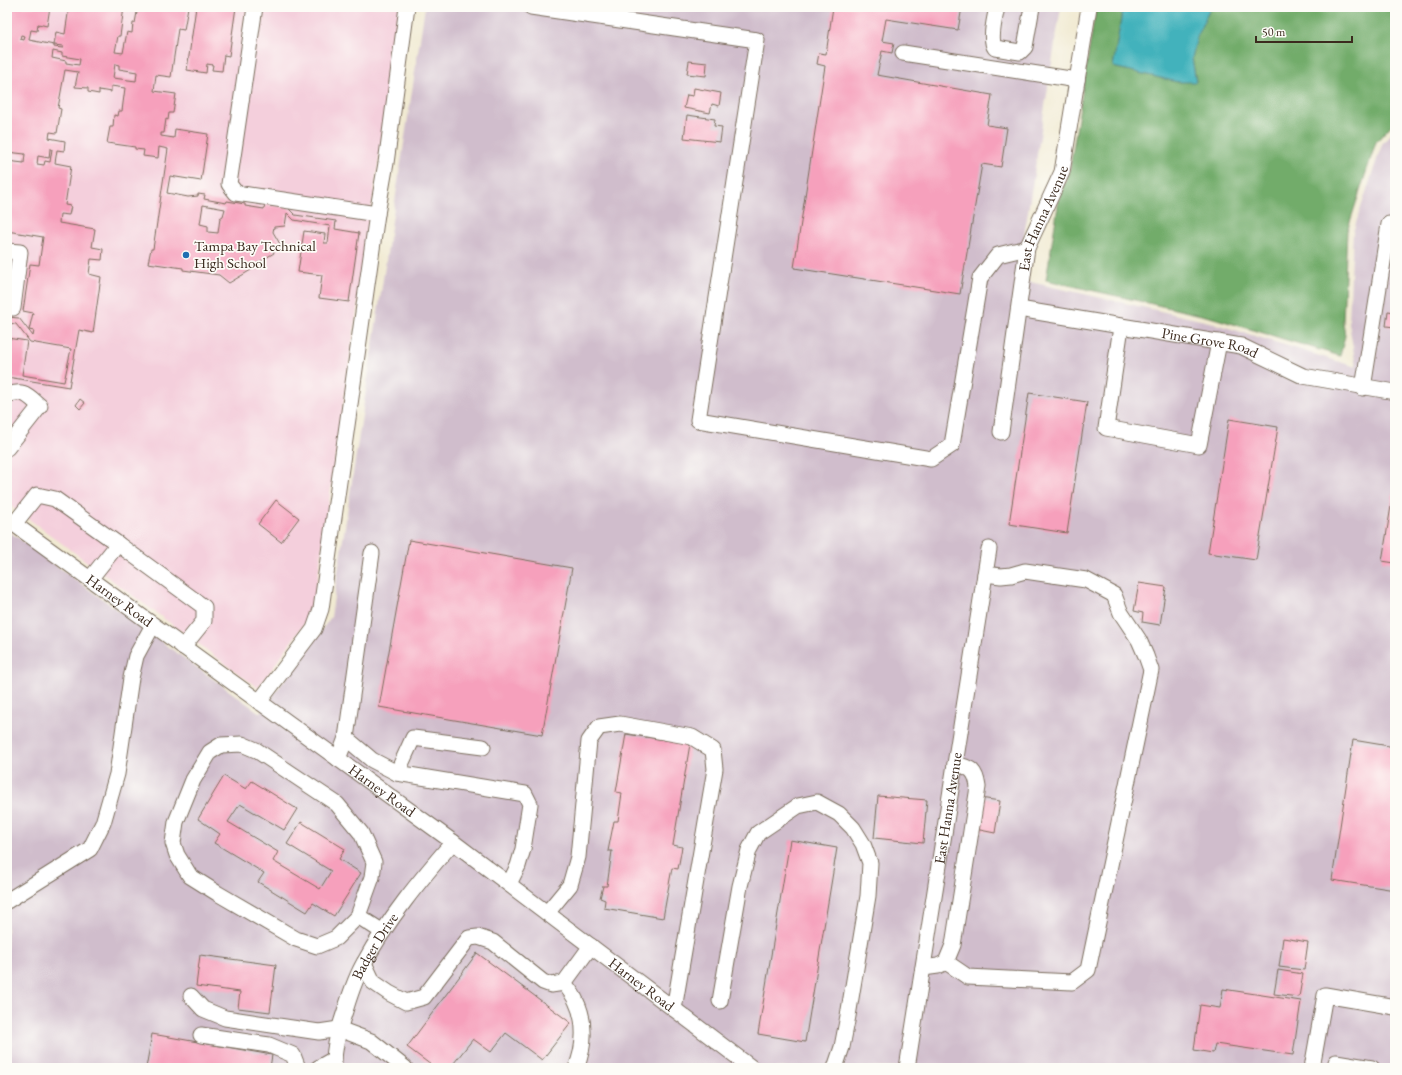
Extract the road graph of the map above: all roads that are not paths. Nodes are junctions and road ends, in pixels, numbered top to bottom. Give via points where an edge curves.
1 (255, 7) edge
2 (408, 7) edge
3 (531, 7) edge
4 (997, 7) edge
5 (1032, 7) edge
6 (1089, 7) edge
7 (903, 54) dead end
8 (1077, 80) junction
9 (377, 214) junction
10 (1395, 225) edge
11 (1027, 248) junction
12 (7, 250) edge
13 (13, 308) dead end
14 (1019, 309) junction
15 (1121, 327) junction
16 (1219, 342) junction
17 (1363, 388) junction
18 (1395, 392) edge
19 (7, 395) edge
20 (1001, 432) dead end
21 (7, 448) edge
22 (10, 522) edge
23 (118, 544) junction
24 (989, 549) dead end
25 (372, 553) dead end
26 (985, 574) junction
27 (90, 579) junction
28 (153, 625) junction
29 (183, 647) junction
30 (259, 702) junction
31 (346, 738) junction
32 (483, 747) dead end
33 (338, 759) junction
34 (955, 764) junction
35 (397, 773) junction
36 (452, 842) junction
37 (509, 884) junction
38 (7, 901) edge
39 (547, 913) junction
40 (358, 916) junction
41 (383, 932) junction
42 (591, 946) junction
43 (946, 962) junction
44 (364, 963) junction
45 (923, 968) junction
46 (564, 982) junction
47 (191, 996) dead end
48 (720, 1001) dead end
49 (1395, 1007) edge
50 (674, 1009) junction
51 (339, 1029) junction
52 (201, 1035) dead end
53 (1336, 1062) dead end
54 (334, 1063) edge
55 (748, 1067) edge
56 (298, 1068) edge
57 (318, 1068) edge
58 (405, 1068) edge
59 (576, 1068) edge
60 (835, 1068) edge
61 (907, 1068) edge
62 (1312, 1068) edge
63 (1372, 1068) edge

1 - 9 street via 229,184 236,193
2 - 9 street
3 - 11 street via 757,40 698,420 931,459 952,445 980,278 998,255
4 - 5 street via 992,44 995,48 1020,52 1025,47
6 - 8 street, East Hanna Avenue
7 - 8 street
8 - 11 street, East Hanna Avenue via 1062,172
9 - 30 street via 321,609 314,629
10 - 17 street via 1389,224
11 - 14 street, East Hanna Avenue
12 - 13 street via 20,252
14 - 15 street, Pine Grove Road
14 - 20 street, East Hanna Avenue
15 - 16 street, Pine Grove Road
15 - 16 street via 1106,428 1199,445
16 - 17 street, Pine Grove Road via 1241,346 1303,376
17 - 18 street, Pine Grove Road
19 - 21 street via 15,392 24,393 40,406
22 - 23 street via 37,495 55,499
22 - 27 street, Harney Road
23 - 27 street
23 - 29 street via 204,607 204,620
24 - 26 street, East Hanna Avenue
25 - 31 street
26 - 34 street, East Hanna Avenue
26 - 43 street via 1006,576 1025,571 1086,580 1114,595 1121,613 1140,640 1151,670 1088,970 1072,982 968,977
27 - 28 street, Harney Road
28 - 29 street, Harney Road
28 - 38 street via 136,656 117,774 103,823 90,848
29 - 30 street, Harney Road
30 - 33 street, Harney Road
31 - 33 street
31 - 35 street via 372,760
32 - 35 street via 413,738
33 - 36 street, Harney Road
34 - 43 street via 972,770 977,778 978,787 953,945
34 - 45 street, East Hanna Avenue
35 - 37 street via 525,794 530,804 523,849
36 - 37 street, Harney Road
36 - 41 street, Badger Drive via 420,880
37 - 39 street, Harney Road
39 - 42 street, Harney Road
39 - 50 street via 570,885 578,856 589,740 600,727 620,724 692,737 713,750 715,769
40 - 40 street via 372,877 374,862 361,833 337,804 256,750 242,744 221,745 210,752 193,780 176,822 173,843 190,876 296,939 317,946 336,938
40 - 41 street
41 - 44 street, Badger Drive
42 - 46 street
42 - 50 street, Harney Road
43 - 45 street
44 - 46 street via 373,982 406,1002 424,997 469,938 478,937 493,942 542,982 551,985
44 - 51 street, Badger Drive
45 - 61 street, East Hanna Avenue
46 - 59 street via 576,1000 584,1024 581,1053
47 - 51 street via 203,1010 225,1018 319,1032
48 - 60 street via 740,886 749,850 758,833 798,806 817,802 839,814 860,839 870,863 868,896 848,1016
49 - 62 street via 1325,995
50 - 55 street, Harney Road
51 - 54 street, Badger Drive
51 - 58 street via 371,1041
52 - 56 street via 269,1045 293,1056
53 - 63 street
54 - 57 street

